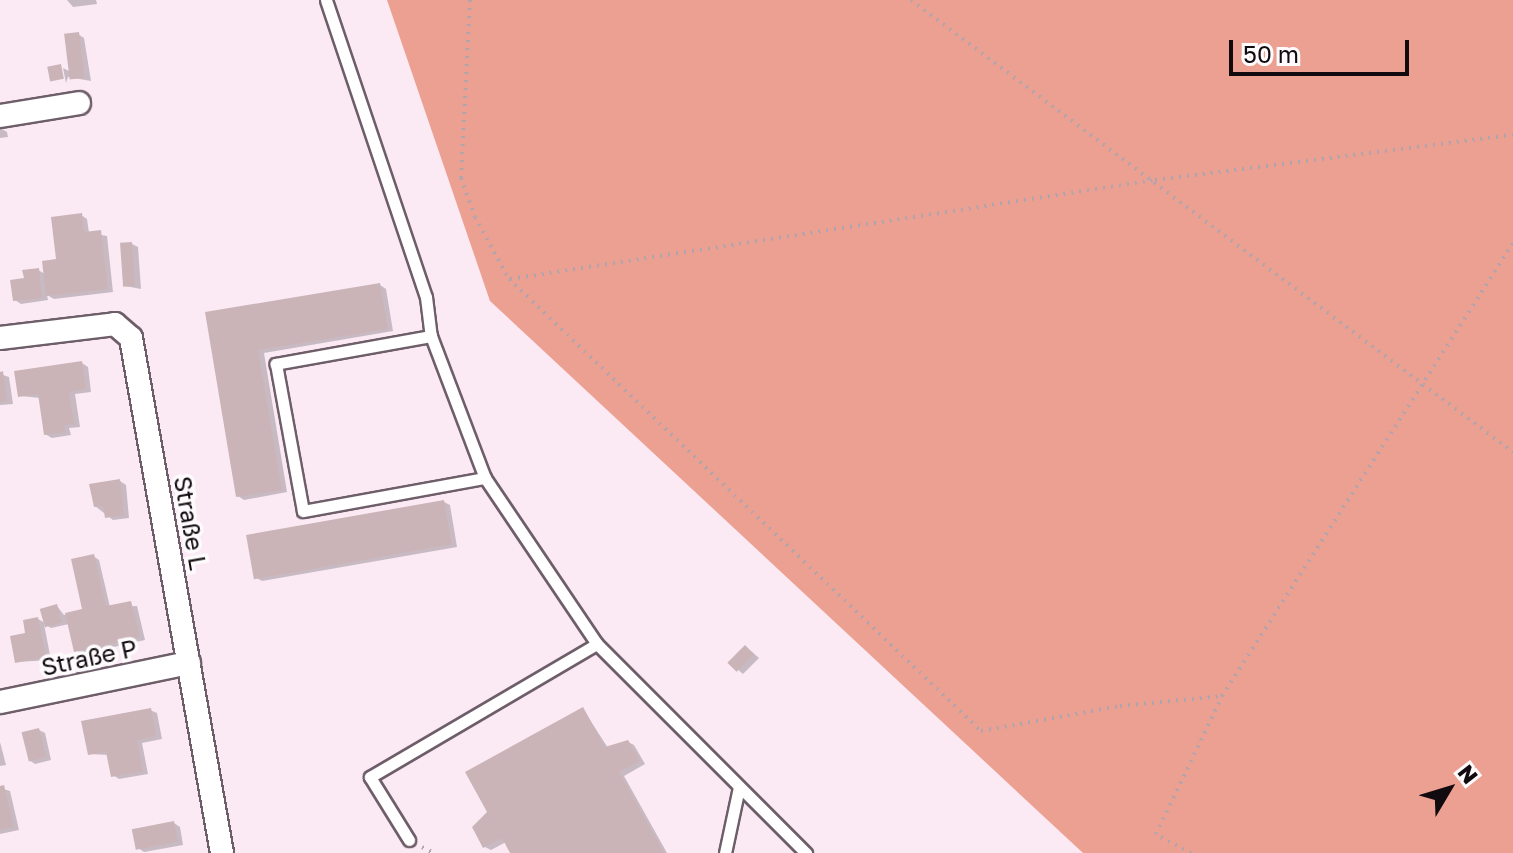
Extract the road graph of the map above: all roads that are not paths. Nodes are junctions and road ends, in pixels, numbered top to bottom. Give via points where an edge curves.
1 (326, 0) edge
2 (79, 103) dead end
3 (0, 116) edge
4 (431, 336) junction
5 (0, 338) edge
6 (485, 478) junction
7 (597, 644) junction
8 (189, 663) junction
9 (0, 702) edge
10 (739, 787) junction
11 (409, 840) dead end
12 (222, 853) edge
13 (725, 853) edge
14 (806, 853) edge

1 - 4 lane via 426,297
2 - 3 street
4 - 6 lane
4 - 6 lane via 276,364 303,511
5 - 8 street, Straße L via 115,324 131,338
6 - 7 lane
7 - 10 lane
7 - 11 lane via 370,777
8 - 9 street, Straße P
8 - 12 street, Straße L
10 - 13 lane
10 - 14 lane

